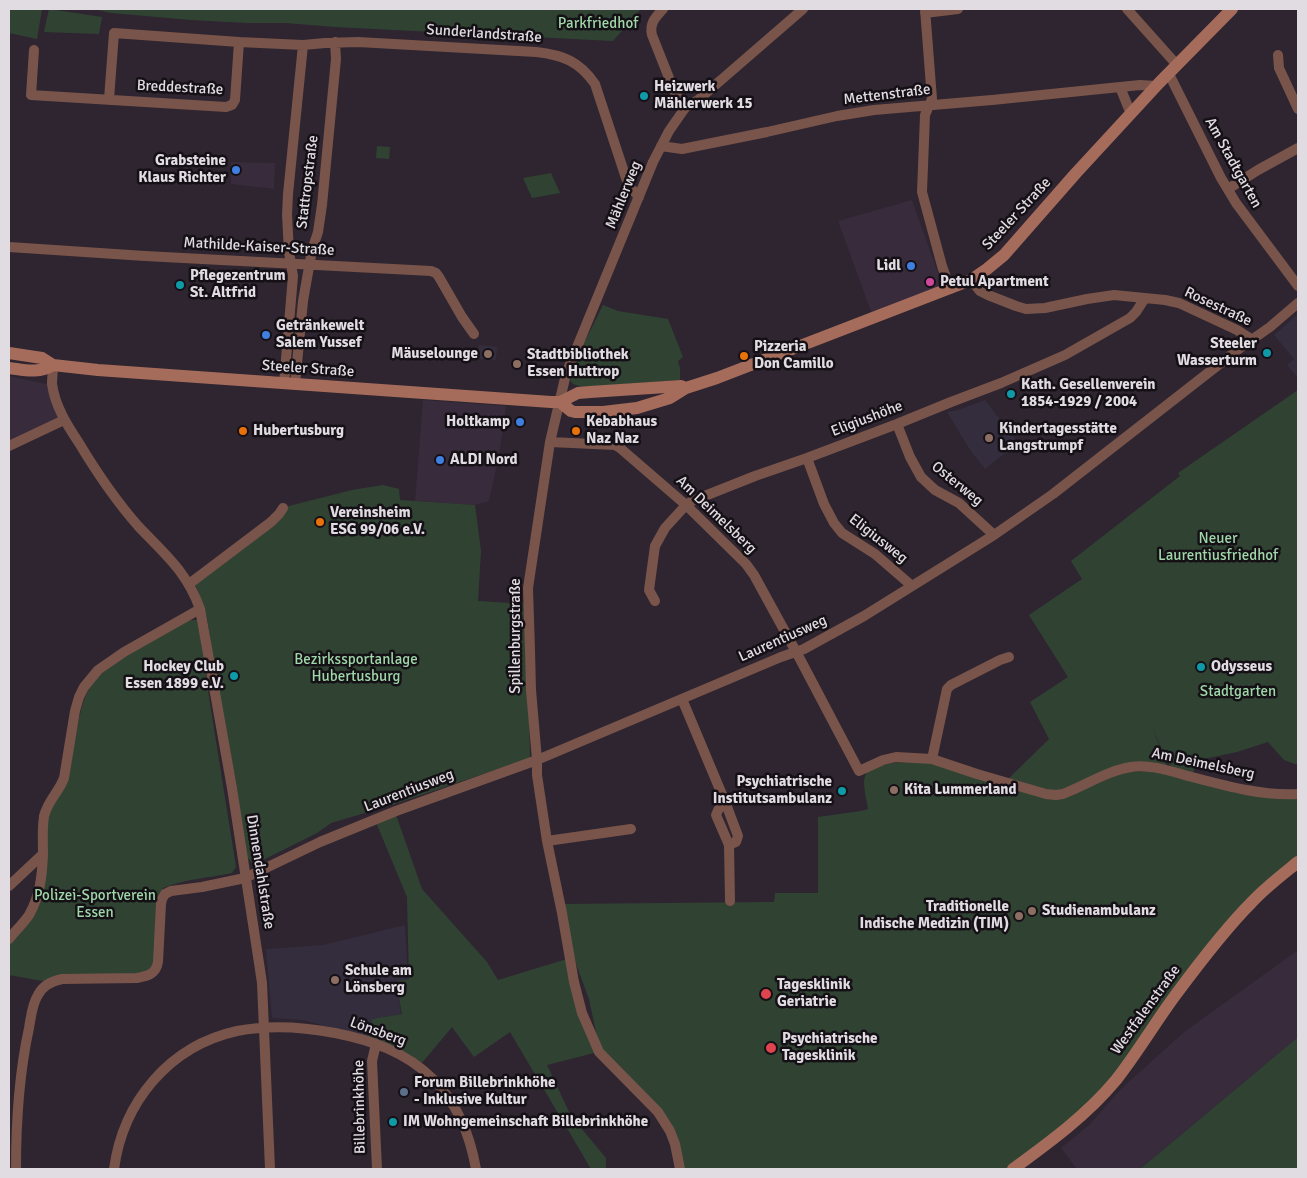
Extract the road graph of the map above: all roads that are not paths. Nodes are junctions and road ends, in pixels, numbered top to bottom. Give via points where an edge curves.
1 (663, 9) edge
2 (803, 9) edge
3 (958, 9) edge
4 (1127, 9) edge
5 (1232, 9) edge
6 (925, 11) edge
7 (239, 42) junction
8 (335, 42) junction
9 (303, 45) junction
10 (34, 50) dead end
11 (1278, 55) dead end
12 (1173, 69) junction
13 (1156, 86) junction
14 (1120, 87) junction
15 (109, 99) junction
16 (930, 105) junction
17 (685, 108) junction
18 (1298, 109) edge
19 (1131, 114) junction
20 (661, 146) junction
21 (1298, 148) edge
22 (1228, 189) junction
23 (638, 197) junction
24 (9, 247) edge
25 (292, 264) junction
26 (310, 264) junction
27 (971, 280) junction
28 (1298, 286) edge
29 (950, 289) junction
30 (1145, 298) junction
31 (1298, 303) edge
32 (474, 334) dead end
33 (1251, 339) junction
34 (9, 353) edge
35 (53, 365) junction
36 (9, 368) edge
37 (290, 384) junction
38 (686, 388) junction
39 (560, 402) junction
40 (64, 420) junction
41 (897, 424) junction
42 (550, 442) junction
43 (9, 446) edge
44 (807, 458) junction
45 (686, 505) junction
46 (283, 508) dead end
47 (994, 535) junction
48 (189, 584) junction
49 (912, 586) junction
50 (655, 601) dead end
51 (200, 609) junction
52 (795, 652) junction
53 (1009, 657) dead end
54 (682, 699) junction
55 (932, 758) junction
56 (537, 760) junction
57 (1298, 794) edge
58 (631, 829) dead end
59 (547, 841) junction
60 (43, 854) junction
61 (1298, 862) edge
62 (245, 878) junction
63 (9, 886) edge
64 (730, 902) dead end
65 (9, 939) edge
66 (264, 1028) junction
67 (376, 1044) junction
68 (16, 1169) edge
69 (114, 1169) edge
70 (270, 1169) edge
71 (377, 1169) edge
72 (476, 1169) edge
73 (680, 1169) edge
74 (1013, 1169) edge

1 - 17 street via 652,23 652,35 675,93
2 - 17 street
3 - 6 street
4 - 12 street, Am Stadtgarten
5 - 12 main road, Steeler Straße
6 - 16 street
7 - 9 street, Sunderlandstraße
7 - 15 street, Breddestraße via 236,100 232,105
7 - 15 street via 114,33
8 - 9 street, Sunderlandstraße
8 - 23 street, Sunderlandstraße via 536,52 567,58 584,70 595,84 627,181
8 - 26 street, Stattropstraße via 322,206
9 - 25 street, Stattropstraße via 288,194
10 - 15 street, Breddestraße via 31,94
11 - 18 street via 1279,68
12 - 13 main road, Steeler Straße
12 - 22 street, Am Stadtgarten
13 - 14 street, Mettenstraße
13 - 19 main road, Steeler Straße
14 - 16 street, Mettenstraße
14 - 19 street
16 - 20 street, Mettenstraße via 865,111 682,149
16 - 29 street via 925,115 922,192
17 - 20 street, Mählerweg
19 - 27 main road, Steeler Straße via 1004,255
20 - 23 street, Mählerweg
21 - 22 street
22 - 28 street, Am Stadtgarten
23 - 39 street, Mählerweg via 566,374
24 - 25 street, Mathilde-Kaiser-Straße
25 - 26 street, Mathilde-Kaiser-Straße
25 - 37 street, Stattropstraße
26 - 32 street, Mathilde-Kaiser-Straße via 436,273
26 - 37 street, Stattropstraße
27 - 29 main road, Steeler Straße
27 - 30 street, Rosestraße via 980,291 1026,308 1045,308 1101,296
29 - 38 main road, Steeler Straße
30 - 33 street, Rosestraße via 1179,303
30 - 41 street, Eligiushöhe via 1130,318 1065,355 1001,384
31 - 33 street, Laurentiusweg
33 - 47 street, Laurentiusweg via 1054,494
34 - 35 main road, Steeler Straße via 42,358
35 - 36 main road, Steeler Straße via 40,371
35 - 37 main road, Steeler Straße
35 - 40 street, Dinnendahlstraße via 52,385
37 - 39 main road, Steeler Straße
38 - 39 main road, Steeler Straße via 578,393
38 - 39 main road, Steeler Straße via 670,398 618,411 575,412
39 - 42 street, Spillenburgstraße
40 - 43 street
40 - 48 street, Dinnendahlstraße via 120,504 176,565
41 - 44 street, Eligiushöhe
41 - 47 street, Osterweg via 921,477 935,490 959,503
42 - 45 street, Am Deimelsberg via 615,445
42 - 56 street, Spillenburgstraße via 528,588
44 - 45 street, Eligiushöhe via 746,479
44 - 49 street, Eligiusweg via 834,523
45 - 50 street, Eligiushöhe via 664,528 655,546 649,590
45 - 52 street, Am Deimelsberg via 746,564
46 - 48 street via 271,522
47 - 49 street, Laurentiusweg
48 - 51 street, Dinnendahlstraße
49 - 52 street, Laurentiusweg via 804,650
51 - 60 street via 124,652 98,670 84,687 75,711 64,778 45,814
51 - 62 street, Dinnendahlstraße
52 - 54 street, Laurentiusweg
52 - 55 street, Am Deimelsberg via 859,771 883,760
53 - 55 street via 947,688
54 - 56 street, Laurentiusweg
54 - 64 street via 738,836 736,842 729,845
55 - 57 street, Am Deimelsberg via 1056,795 1115,771 1140,766 1233,787
56 - 59 street, Spillenburgstraße
56 - 62 street, Laurentiusweg via 396,811
58 - 59 street
59 - 73 street, Spillenburgstraße via 582,1013 599,1052 658,1112 675,1144
60 - 63 street
60 - 65 street via 36,902
61 - 74 main road, Westfalenstraße via 1252,902 1222,935 1116,1080 1060,1135
62 - 66 street, Dinnendahlstraße via 260,970
62 - 68 street, Laurentiusweg via 171,890 165,894 161,904 158,962 152,974 137,978 62,979 50,982 41,990 33,1007 22,1069
66 - 67 street, Lönsberg via 327,1031
66 - 69 street, Lönsberg via 236,1032 206,1042 178,1058 156,1077 127,1121
66 - 70 street, Dinnendahlstraße
67 - 71 street, Billebrinkhöhe via 372,1061
67 - 72 street, Lönsberg via 412,1062 444,1092 463,1122

